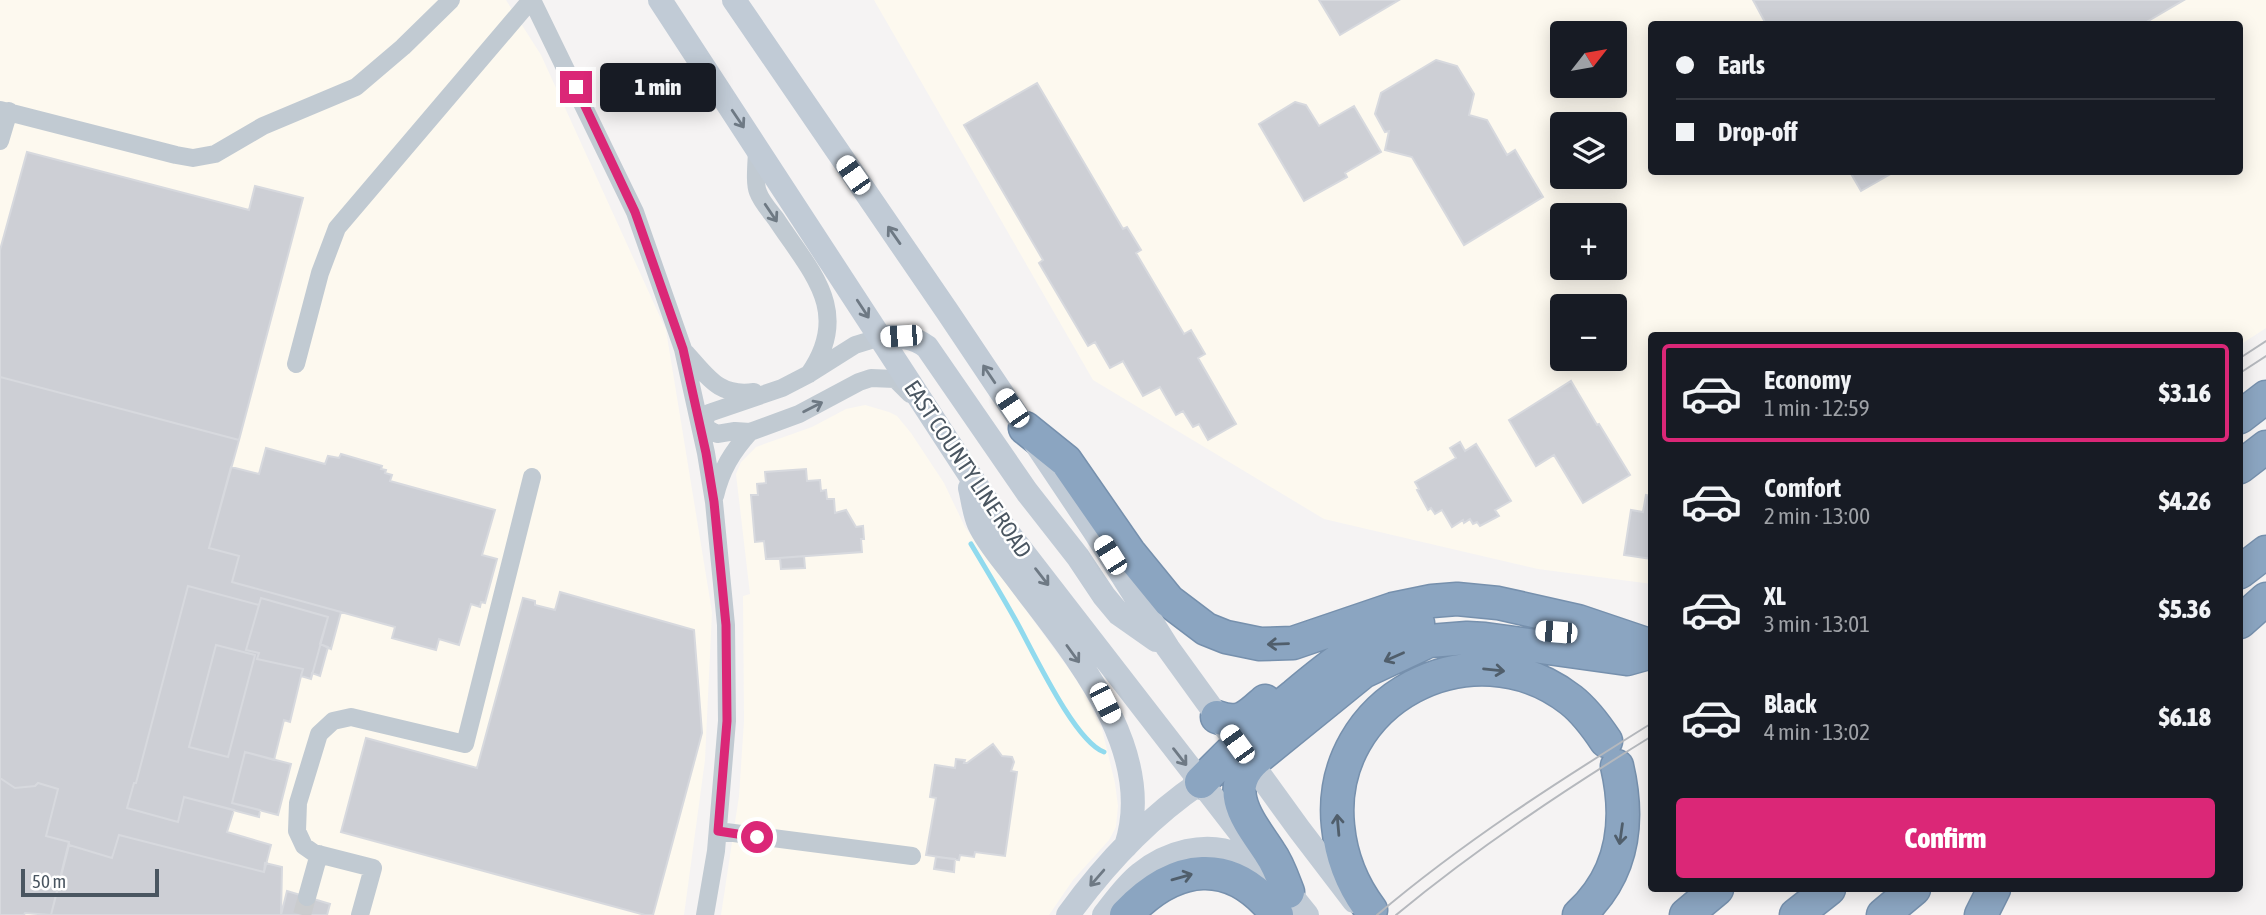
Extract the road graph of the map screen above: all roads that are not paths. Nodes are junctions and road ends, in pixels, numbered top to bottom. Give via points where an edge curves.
1 (451, 0) edge
2 (531, 0) edge
3 (660, 0) edge
4 (734, 0) edge
5 (5, 110) edge
6 (0, 141) edge
7 (757, 149) junction
8 (881, 337) junction
9 (683, 349) junction
10 (296, 364) dead end
11 (810, 374) junction
12 (782, 388) junction
13 (2266, 397) edge
14 (2243, 415) edge
15 (933, 421) junction
16 (701, 425) junction
17 (1025, 428) junction
18 (750, 432) junction
19 (2266, 446) edge
20 (2243, 465) edge
21 (966, 470) junction
22 (532, 477) dead end
23 (714, 502) junction
24 (2266, 552) edge
25 (2243, 570) edge
26 (2266, 599) edge
27 (2243, 619) edge
28 (1556, 632) junction
29 (1648, 647) edge
30 (1648, 647) edge
31 (1168, 648) junction
32 (1648, 650) edge
33 (1217, 717) junction
34 (1244, 754) junction
35 (1200, 782) junction
36 (718, 831) junction
37 (1242, 835) junction
38 (1126, 846) junction
39 (318, 855) junction
40 (912, 856) dead end
41 (1254, 864) junction
42 (1713, 892) edge
43 (1825, 892) edge
44 (1910, 892) edge
45 (1992, 892) edge
46 (307, 897) tunnel mouth
47 (1288, 909) edge
48 (1368, 912) edge
49 (360, 915) edge
50 (705, 915) edge
51 (1068, 915) edge
52 (1104, 915) edge
53 (1126, 915) edge
54 (1579, 915) edge
55 (1685, 915) edge
56 (1796, 915) edge
57 (1883, 915) edge
58 (1981, 915) edge

1 - 5 street via 356,87 263,126 205,157 177,155
2 - 9 street via 635,212
2 - 10 street via 337,228
3 -> 7 main road, EAST COUNTY LINE ROAD
17 -> 4 main road
5 - 6 street
7 -> 8 main road, EAST COUNTY LINE ROAD
7 -> 11 street via 757,191 827,305 825,341
8 - 11 street via 855,345
8 - 15 main road, EAST COUNTY LINE ROAD
8 - 31 main road via 901,336 927,347 1104,596 1119,614
9 - 12 street via 726,391 740,394
9 - 16 street
11 - 12 street
12 - 16 street via 709,413
13 - 14 highway
18 -> 15 street via 799,414 859,382 879,378 895,379
15 - 21 main road, EAST COUNTY LINE ROAD
16 - 18 street via 717,434
16 - 23 street
29 -> 17 highway via 1578,621 1457,599 1393,609 1293,643 1261,644 1226,637 1206,629 1169,601 1066,461
17 - 31 main road
18 - 23 street via 724,467
19 - 20 highway
21 -> 35 main road, EAST COUNTY LINE ROAD via 1005,529
21 -> 38 main road via 979,524 1085,671 1112,717 1131,789
22 - 39 street via 465,744 351,717 332,721 319,734 296,817 304,846
23 - 36 street via 726,625 727,721
24 - 25 highway
26 - 27 highway
28 - 30 highway
28 - 33 highway via 1520,619 1482,613 1413,615 1349,635 1242,719
28 - 34 highway via 1435,620 1387,632 1328,667
31 - 33 main road
32 -> 34 highway via 1627,659 1485,639 1429,641 1363,672
33 - 34 main road
34 - 35 highway
34 - 47 highway via 1242,806 1271,854
34 - 48 main road
35 - 37 main road, EAST COUNTY LINE ROAD
35 - 38 main road
36 - 40 street
36 - 50 street
37 - 41 highway
37 - 47 main road, EAST COUNTY LINE ROAD
38 -> 51 main road
39 - 46 street
39 - 49 street via 373,868
41 - 47 highway
41 - 52 main road via 1224,850 1186,851 1140,874
42 - 55 highway
43 - 56 highway
44 - 57 highway
45 - 58 highway
53 -> 47 highway via 1170,880 1203,873 1238,881
48 -> 54 highway via 1340,847 1338,789 1347,756 1368,722 1394,697 1428,680 1469,669 1501,670 1545,684 1572,701 1612,754 1624,806 1619,851 1596,896

